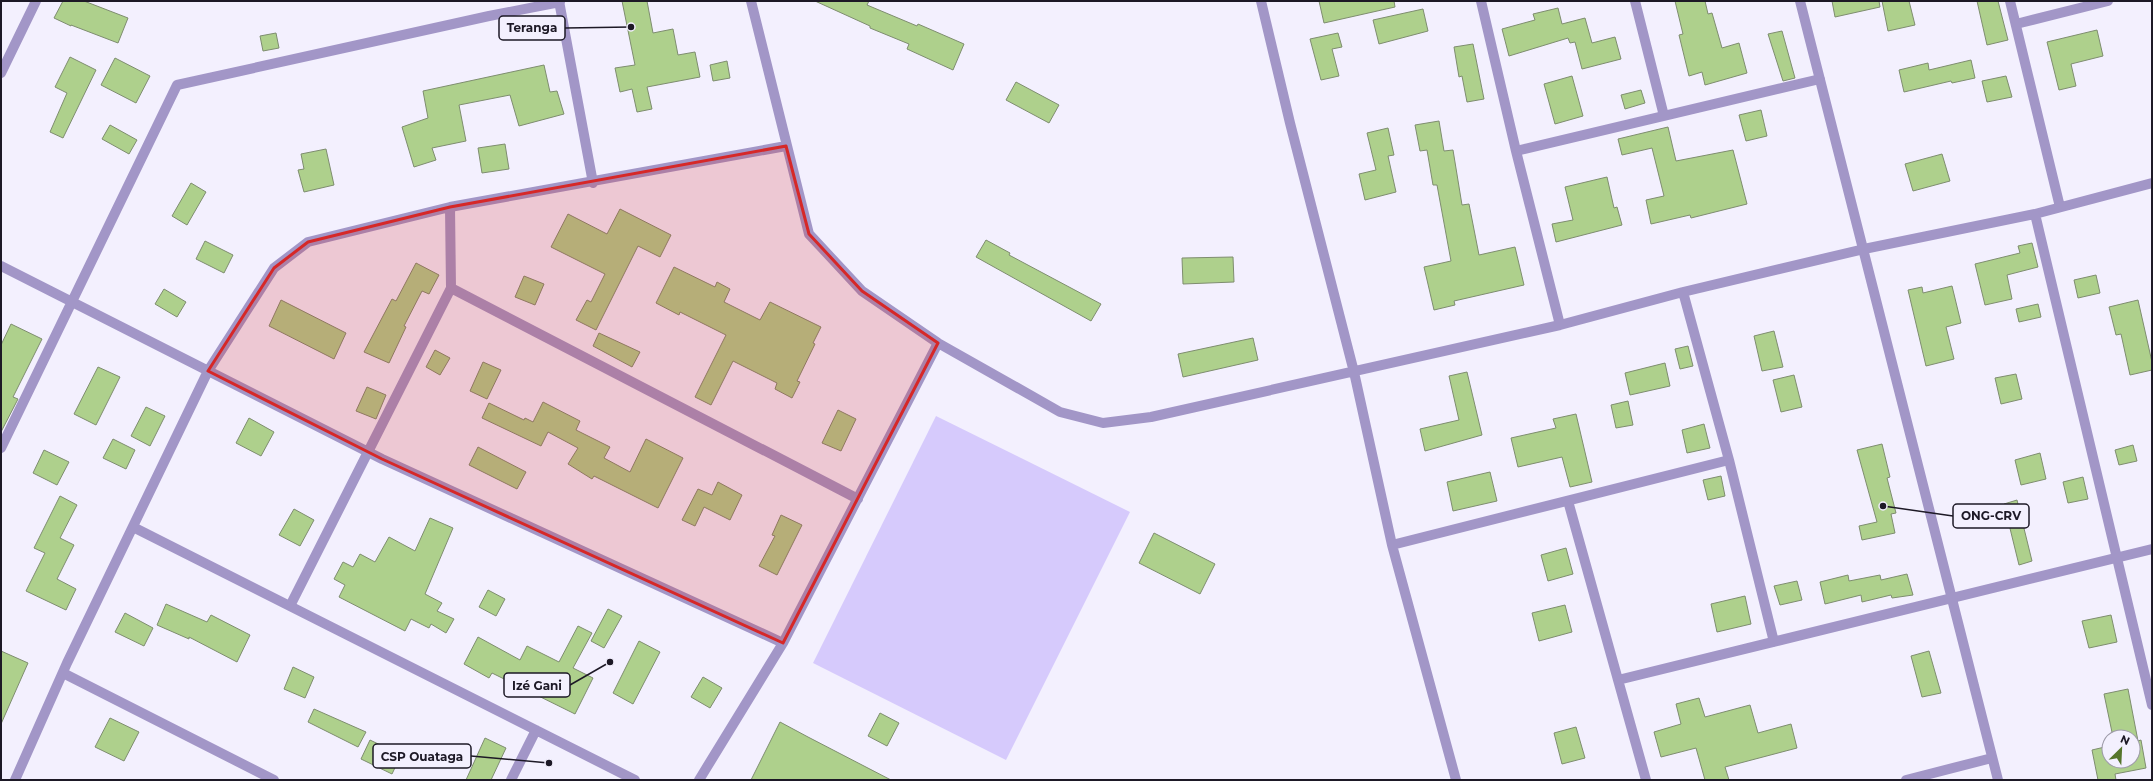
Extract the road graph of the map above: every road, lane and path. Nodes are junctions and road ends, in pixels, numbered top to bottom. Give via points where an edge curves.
1 (36, 1) edge
2 (751, 1) edge
3 (1261, 1) edge
4 (1481, 1) edge
5 (1635, 1) edge
6 (1800, 1) edge
7 (2010, 1) edge
8 (2108, 1) edge
9 (560, 2) edge
10 (2016, 24) junction
11 (1, 73) edge
12 (1820, 79) junction
13 (1664, 116) junction
14 (786, 146) junction
15 (1516, 150) junction
16 (593, 183) junction
17 (2152, 183) edge
18 (2060, 207) junction
19 (450, 208) junction
20 (2035, 214) junction
21 (1864, 249) junction
22 (1, 266) edge
23 (451, 288) junction
24 (1683, 292) junction
25 (72, 302) junction
26 (1560, 325) junction
27 (938, 343) junction
28 (208, 371) junction
29 (1354, 372) junction
30 (1, 448) edge
31 (368, 452) junction
32 (1729, 460) junction
33 (858, 499) junction
34 (1568, 501) junction
35 (133, 527) junction
36 (1392, 545) junction
37 (2152, 549) edge
38 (2117, 558) junction
39 (1952, 598) junction
40 (290, 606) junction
41 (1774, 642) junction
42 (783, 643) junction
43 (63, 673) junction
44 (1618, 680) junction
45 (2152, 705) edge
46 (536, 730) junction
47 (1992, 758) junction
48 (15, 780) edge
49 (274, 780) edge
50 (510, 780) edge
51 (635, 780) edge
52 (699, 780) edge
53 (1456, 780) edge
54 (1646, 780) edge
55 (1906, 780) edge
56 (1998, 780) edge

1 - 11 street
2 - 14 street
3 - 29 street
4 - 15 street
5 - 13 street
6 - 12 street
7 - 10 street
8 - 10 street
9 - 16 street
9 - 25 street via 177,84
10 - 18 street
12 - 13 street
12 - 21 street
13 - 15 street
14 - 16 street
14 - 27 street via 809,234 862,292
15 - 26 street
16 - 19 street
17 - 18 street
18 - 20 street
19 - 23 street
19 - 28 street via 308,242 274,268
20 - 21 street
20 - 38 street
21 - 24 street
21 - 39 street
22 - 25 street
23 - 31 street
23 - 33 street
24 - 26 street
24 - 32 street
25 - 28 street
25 - 30 street
26 - 29 street
27 - 29 street via 1060,412 1103,422 1151,417
27 - 33 street
28 - 31 street
28 - 35 street
29 - 36 street
31 - 40 street
31 - 42 street
32 - 34 street
32 - 41 street
33 - 42 street
34 - 36 street
34 - 44 street
35 - 40 street
35 - 43 street
36 - 53 street
37 - 38 street
38 - 39 street
38 - 45 street
39 - 41 street
39 - 47 street
40 - 46 street
41 - 44 street
42 - 52 street
43 - 48 street
43 - 49 street
44 - 54 street
46 - 50 street
46 - 51 street
47 - 55 street
47 - 56 street

